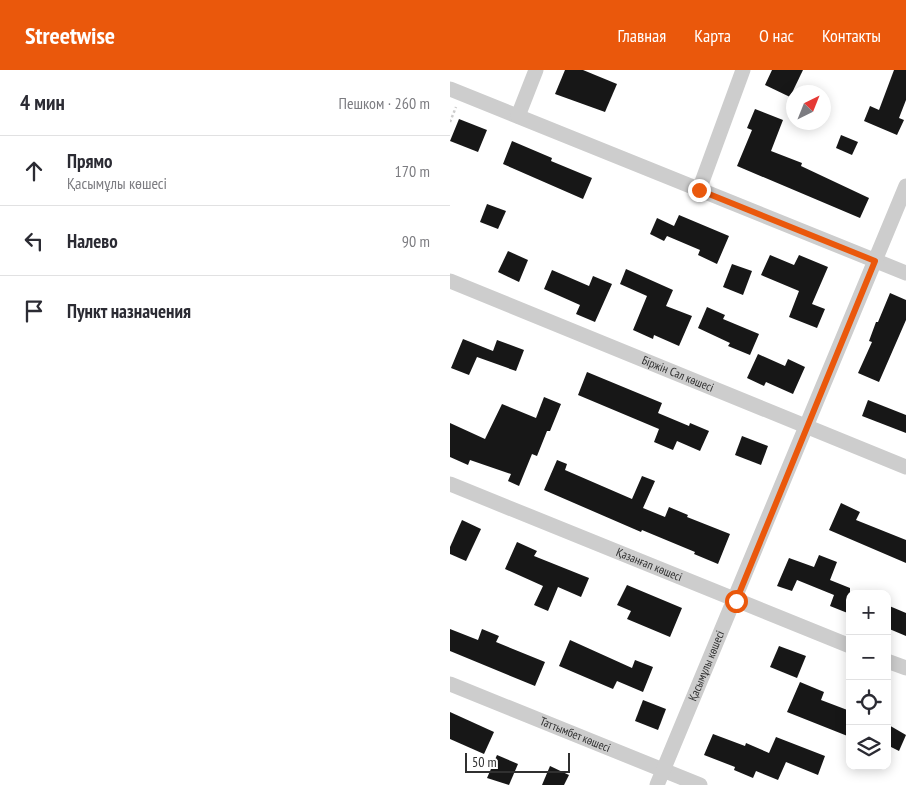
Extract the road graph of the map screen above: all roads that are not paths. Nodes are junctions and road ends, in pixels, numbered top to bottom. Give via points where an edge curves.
1 (536, 70) edge
2 (743, 70) edge
3 (450, 89) edge
4 (518, 116) junction
5 (906, 186) edge
6 (699, 190) junction
7 (875, 261) junction
8 (906, 273) edge
9 (450, 281) edge
10 (807, 427) junction
11 (906, 467) edge
12 (450, 484) edge
13 (736, 601) junction
14 (846, 644) edge
15 (891, 662) edge
16 (906, 668) edge
17 (450, 684) edge
18 (663, 770) junction
19 (657, 785) edge
20 (700, 785) edge

1 - 4 street
2 - 6 street
3 - 4 street
4 - 6 street
5 - 7 street, Қасымұлы көшесі
6 - 7 street
7 - 8 street
7 - 10 street, Қасымұлы көшесі
9 - 10 street, Біржін Сал көшесі
10 - 11 street, Біржін Сал көшесі
10 - 13 street, Қасымұлы көшесі
12 - 13 street, Қазанғап көшесі
13 - 14 street, Қазанғап көшесі
13 - 18 street, Қасымұлы көшесі
15 - 16 street
17 - 18 street, Таттымбет көшесі
18 - 19 street, Қасымұлы көшесі
18 - 20 street, Таттымбет көшесі

